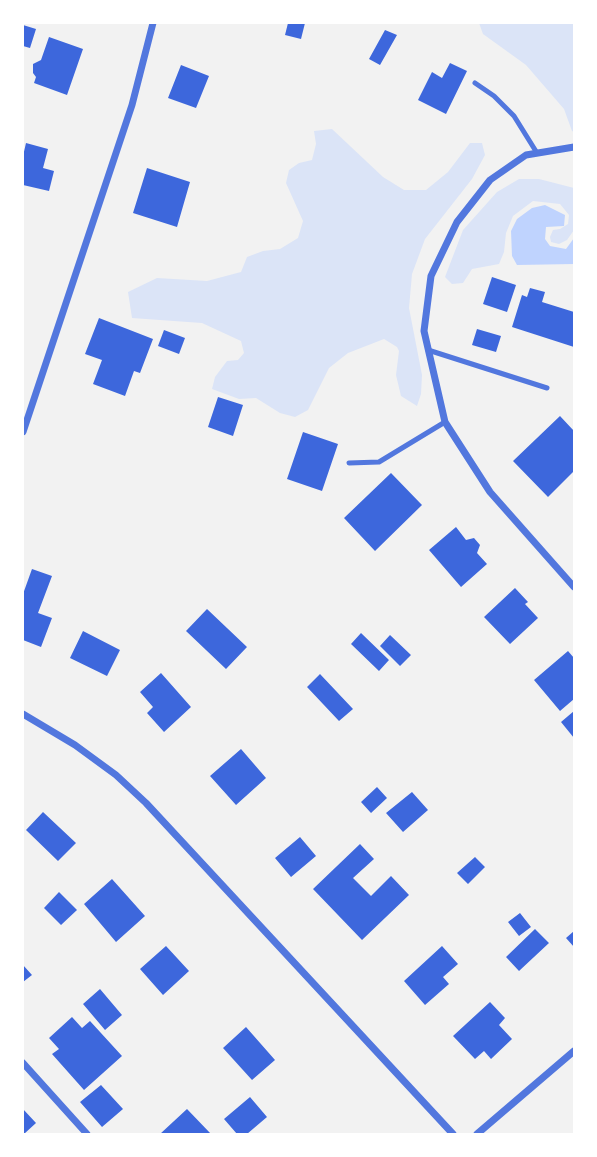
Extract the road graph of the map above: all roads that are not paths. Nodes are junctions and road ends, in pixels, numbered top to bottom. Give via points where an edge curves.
1 (153, 23) edge
2 (475, 83) dead end
3 (574, 147) edge
4 (537, 153) junction
5 (428, 350) junction
6 (547, 388) dead end
7 (445, 422) junction
8 (23, 432) edge
9 (349, 463) dead end
10 (574, 587) edge
11 (23, 714) edge
12 (574, 1051) edge
13 (23, 1063) edge
14 (87, 1134) edge
15 (453, 1134) edge
16 (477, 1134) edge

1 - 8 street via 132,105
2 - 4 lane via 514,116
3 - 4 street
4 - 5 street via 526,155 490,180 457,222 431,276 424,331
5 - 6 lane
5 - 7 street
7 - 9 lane via 379,461
7 - 10 street via 490,492
11 - 15 street via 75,744 146,803
12 - 16 street
13 - 14 street

